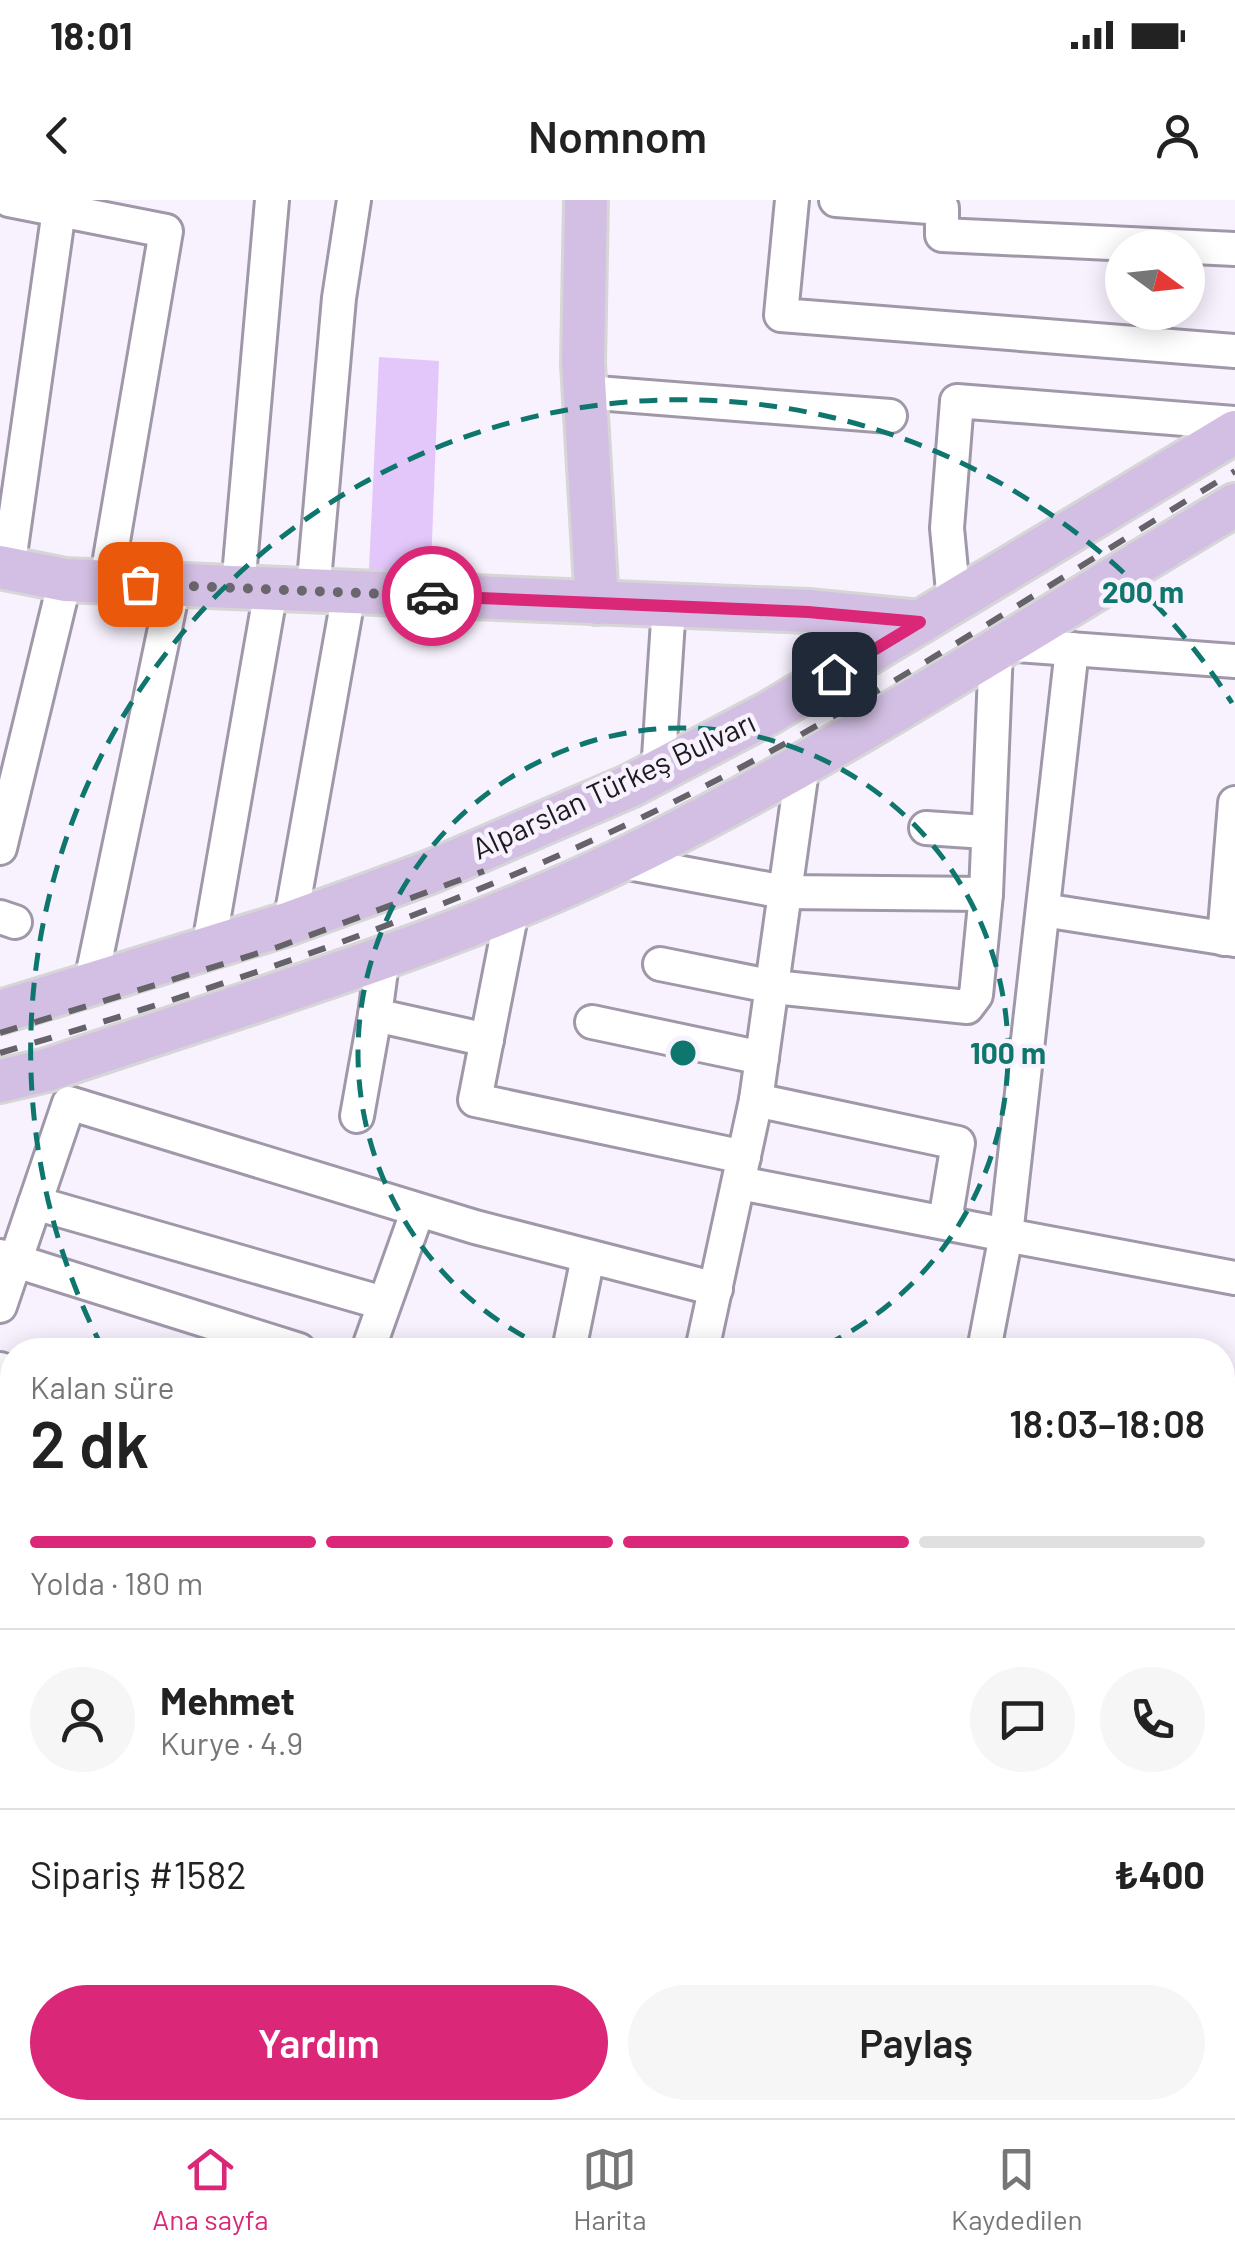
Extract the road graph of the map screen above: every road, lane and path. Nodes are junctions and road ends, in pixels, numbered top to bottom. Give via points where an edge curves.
1 (9, 200) edge
2 (272, 200) edge
3 (354, 200) edge
4 (586, 200) edge
5 (792, 200) edge
6 (836, 200) edge
7 (60, 210) junction
8 (1235, 249) edge
9 (1235, 351) edge
10 (584, 392) junction
11 (890, 416) dead end
12 (1235, 422) edge
13 (1235, 432) edge
14 (1235, 505) edge
15 (4, 568) edge
16 (85, 581) junction
17 (174, 585) junction
18 (293, 591) junction
19 (596, 603) junction
20 (669, 606) junction
21 (937, 612) junction
22 (999, 646) junction
23 (1072, 649) junction
24 (1234, 653) edge
25 (803, 763) junction
26 (658, 772) junction
27 (1235, 803) edge
28 (926, 828) dead end
29 (986, 832) junction
30 (0, 848) edge
31 (618, 861) junction
32 (784, 892) junction
33 (986, 894) junction
34 (513, 906) junction
35 (1043, 910) junction
36 (290, 923) junction
37 (1230, 940) edge
38 (208, 950) junction
39 (382, 956) junction
40 (660, 964) dead end
41 (90, 986) junction
42 (774, 987) junction
43 (0, 1012) edge
44 (376, 1015) junction
45 (592, 1022) dead end
46 (487, 1040) junction
47 (762, 1058) junction
48 (0, 1081) edge
49 (64, 1084) junction
50 (756, 1100) junction
51 (357, 1116) dead end
52 (742, 1170) junction
53 (35, 1203) junction
54 (418, 1210) junction
55 (945, 1221) junction
56 (1006, 1235) junction
57 (588, 1257) junction
58 (8, 1259) edge
59 (1235, 1278) edge
60 (716, 1289) junction
61 (383, 1302) junction
62 (0, 1306) edge
63 (261, 1338) edge
64 (372, 1338) edge
65 (572, 1338) edge
66 (705, 1338) edge
67 (986, 1338) edge
68 (1235, 2100) edge
69 (1235, 2117) edge

1 - 7 street
2 - 18 street
3 - 18 street
4 - 10 main road
5 - 9 street via 781,315
6 - 8 street via 942,208 942,235
7 - 15 street
7 - 16 street via 166,231
10 - 11 street
10 - 19 main road
12 - 21 street via 957,401
13 - 21 main road, Alparslan Türkeş Bulvarı
14 - 22 main road, Alparslan Türkeş Bulvarı
15 - 16 main road
16 - 17 main road
16 - 30 street
17 - 18 main road
17 - 41 street
18 - 19 main road
18 - 36 street
18 - 38 street
19 - 20 main road
20 - 21 main road
20 - 26 street
21 - 26 main road, Alparslan Türkeş Bulvarı
22 - 23 street
22 - 25 main road, Alparslan Türkeş Bulvarı
22 - 29 street
23 - 24 street
23 - 35 street
25 - 31 main road, Alparslan Türkeş Bulvarı
25 - 32 street
26 - 36 main road, Alparslan Türkeş Bulvarı via 430,872
27 - 37 street
28 - 29 street
29 - 33 street
31 - 32 street
31 - 34 main road, Alparslan Türkeş Bulvarı
32 - 33 street
32 - 42 street
33 - 42 street via 976,995 967,1007
34 - 39 main road, Alparslan Türkeş Bulvarı
34 - 46 street
35 - 37 street
35 - 56 street
36 - 38 main road, Alparslan Türkeş Bulvarı
38 - 41 main road, Alparslan Türkeş Bulvarı
39 - 44 street
39 - 49 main road, Alparslan Türkeş Bulvarı
40 - 42 street
41 - 43 main road, Alparslan Türkeş Bulvarı
42 - 47 street
44 - 46 street
44 - 51 street
45 - 47 street
46 - 52 street via 475,1100
47 - 50 street
48 - 49 main road, Alparslan Türkeş Bulvarı
49 - 53 street
49 - 54 street
50 - 52 street
50 - 55 street via 958,1143
52 - 55 street
52 - 60 street
53 - 58 street
53 - 61 street
54 - 57 street
54 - 61 street
55 - 56 street
56 - 59 street
56 - 67 street
57 - 60 street
57 - 65 street
58 - 62 street
58 - 63 street
60 - 66 street
61 - 64 street
68 - 69 street

